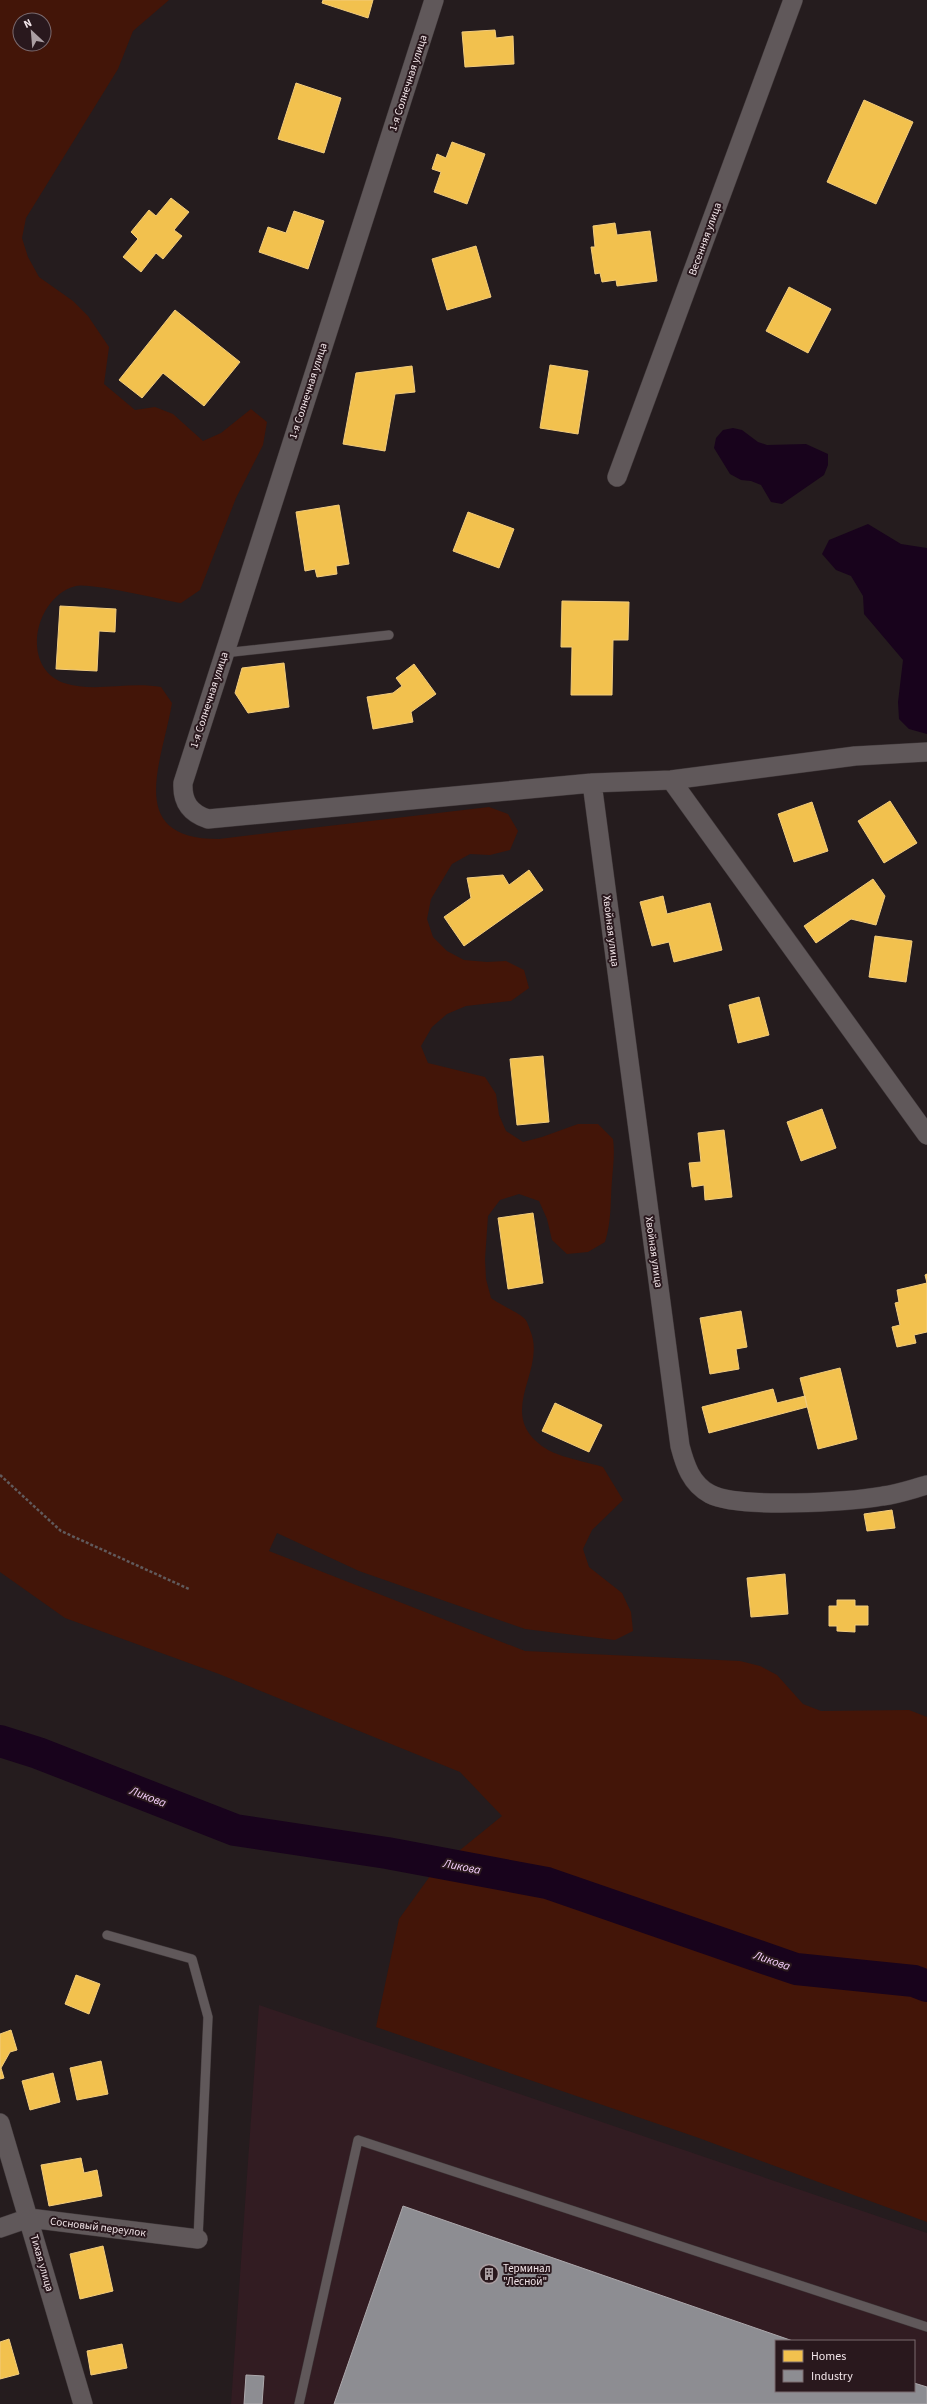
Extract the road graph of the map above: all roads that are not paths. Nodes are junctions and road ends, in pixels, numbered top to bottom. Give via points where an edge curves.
1 (434, 0) edge
2 (793, 0) edge
3 (618, 477) dead end
4 (390, 635) dead end
5 (224, 653) junction
6 (927, 752) edge
7 (671, 780) junction
8 (592, 783) junction
9 (927, 1135) edge
10 (927, 1485) edge
11 (107, 1935) dead end
12 (0, 2123) edge
13 (29, 2218) junction
14 (0, 2228) edge
15 (198, 2239) joint
16 (927, 2326) edge
17 (82, 2404) edge
18 (299, 2404) edge

1 - 5 street, 1-я Солнечная улица
2 - 3 street, Весенняя улица
4 - 5 lane
5 - 8 street, 1-я Солнечная улица via 183,783 182,794 187,805 197,815 208,819
6 - 7 street via 855,756
7 - 8 street
7 - 9 street
8 - 10 street, Хвойная улица via 679,1438 686,1468 696,1483 710,1494 739,1501 804,1502 875,1497
11 - 15 lane via 192,1959 208,2017
12 - 13 street, Тихая улица
13 - 14 street, Сосновый переулок
13 - 15 street, Сосновый переулок
13 - 17 street, Тихая улица
16 - 18 lane via 358,2140

